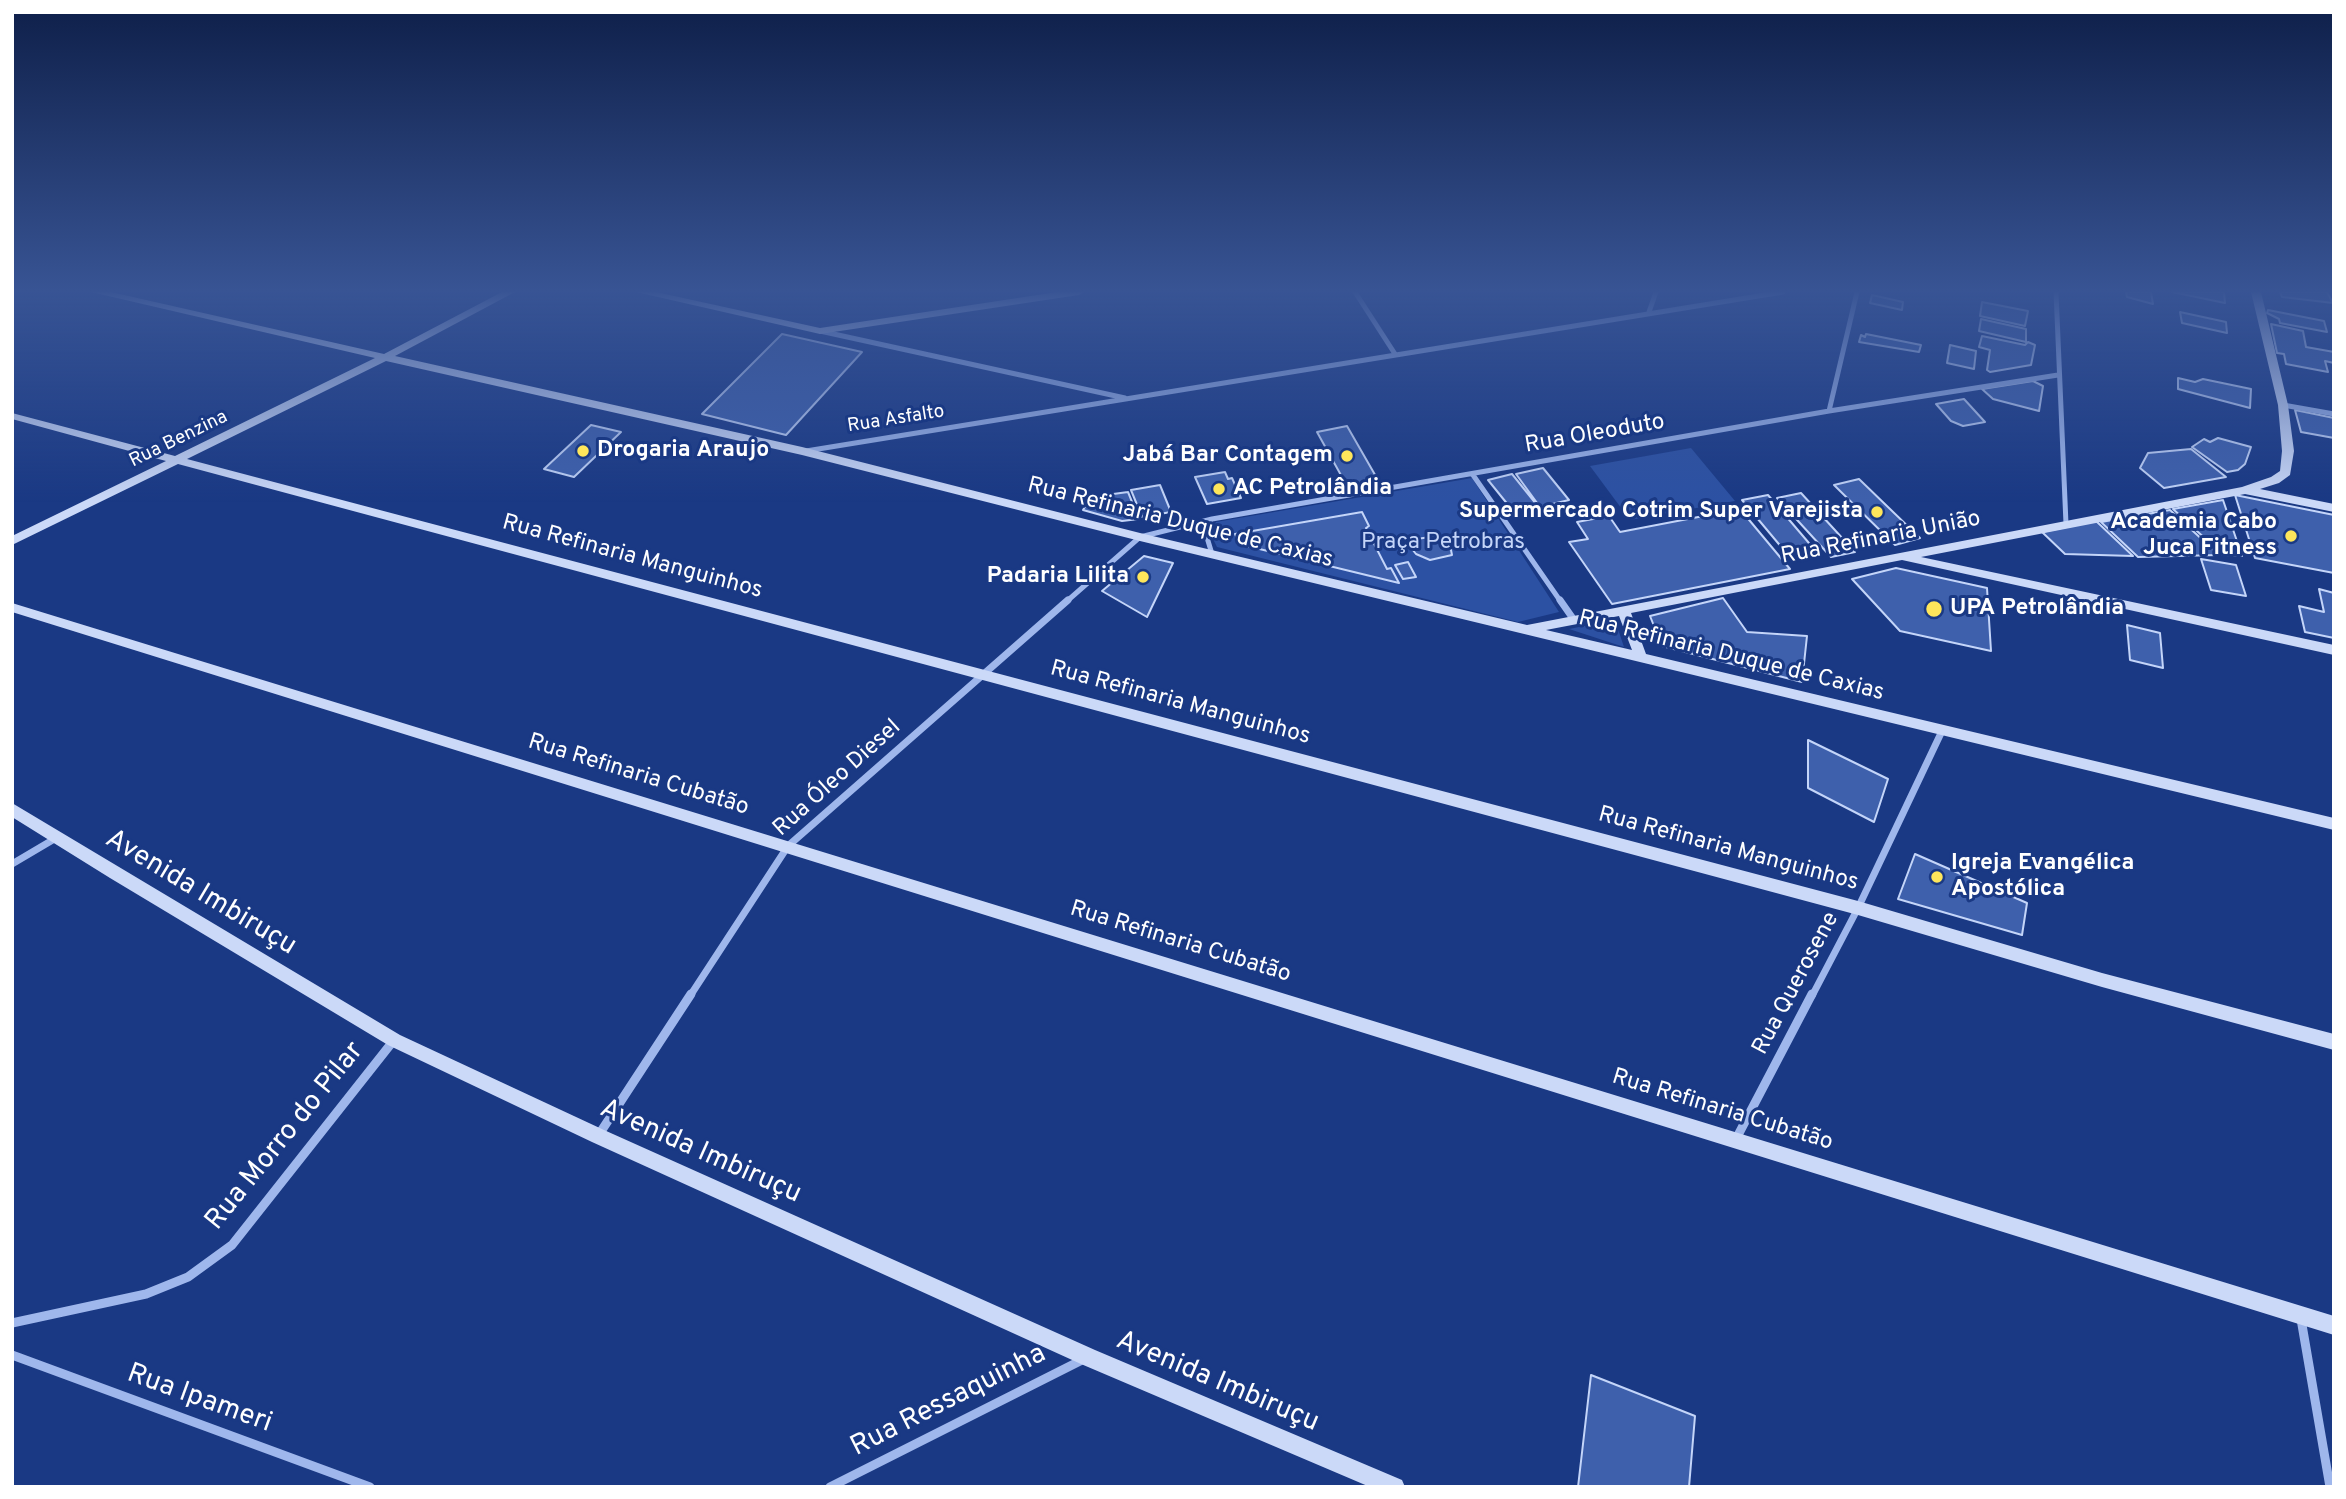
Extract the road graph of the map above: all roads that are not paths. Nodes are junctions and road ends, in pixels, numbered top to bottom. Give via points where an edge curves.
1 (375, 362) edge
2 (407, 362) edge
3 (963, 362) edge
4 (1347, 362) edge
5 (1841, 362) edge
6 (2059, 362) edge
7 (2273, 362) edge
8 (2059, 375) junction
9 (1129, 398) junction
10 (2283, 405) junction
11 (1829, 411) junction
12 (2334, 414) edge
13 (12, 416) edge
14 (802, 451) junction
15 (178, 460) junction
16 (1473, 475) junction
17 (2244, 490) junction
18 (2334, 508) edge
19 (1212, 519) junction
20 (2066, 524) junction
21 (1140, 537) junction
22 (12, 541) edge
23 (1212, 554) junction
24 (1901, 556) junction
25 (12, 607) edge
26 (1623, 610) junction
27 (1574, 620) junction
28 (1527, 629) junction
29 (2334, 650) edge
30 (1641, 657) junction
31 (983, 675) junction
32 (1942, 731) junction
33 (12, 809) edge
34 (2334, 824) edge
35 (55, 838) junction
36 (788, 846) junction
37 (12, 864) edge
38 (1858, 908) junction
39 (394, 1040) junction
40 (2334, 1042) edge
41 (598, 1136) junction
42 (1736, 1139) junction
43 (2300, 1315) junction
44 (12, 1323) edge
45 (2334, 1326) edge
46 (12, 1355) edge
47 (1088, 1357) junction
48 (370, 1487) edge
49 (830, 1487) edge
50 (1395, 1487) edge
51 (2330, 1487) edge

1 - 15 street, Rua Benzina
2 - 14 street, Rua Refinaria Duque de Caxias
3 - 9 street
4 - 9 street, Rua Asfalto
5 - 11 street
6 - 8 street
7 - 10 street
8 - 11 street, Rua Oleoduto
8 - 20 street
9 - 14 street, Rua Asfalto
10 - 12 street
10 - 17 street via 2286,472
11 - 16 street, Rua Oleoduto
13 - 15 street, Rua Refinaria Manguinhos
14 - 21 street, Rua Refinaria Duque de Caxias
15 - 22 street, Rua Benzina
15 - 31 street, Rua Refinaria Manguinhos
16 - 19 street, Rua Oleoduto
16 - 27 street
17 - 18 street
17 - 20 street, Rua Refinaria União
19 - 21 street, Rua Oleoduto
19 - 23 street via 1205,530
20 - 24 street, Rua Refinaria União
21 - 23 street, Rua Refinaria Duque de Caxias
21 - 31 street, Rua Óleo Diesel
23 - 28 street, Rua Refinaria Duque de Caxias
24 - 26 street, Rua Refinaria União
24 - 29 street
25 - 36 street, Rua Refinaria Cubatão
26 - 27 street, Rua Refinaria União
26 - 30 street
27 - 28 street, Rua Refinaria União
28 - 30 street, Rua Refinaria Duque de Caxias
30 - 32 street, Rua Refinaria Duque de Caxias
31 - 36 street, Rua Óleo Diesel
31 - 38 street, Rua Refinaria Manguinhos
32 - 34 street, Rua Refinaria Duque de Caxias
32 - 38 street, Rua Querosene
33 - 35 street, Avenida Imbiruçu
35 - 37 street
35 - 39 street, Avenida Imbiruçu
36 - 41 street, Rua Óleo Diesel
36 - 42 street, Rua Refinaria Cubatão
38 - 40 street, Rua Refinaria Manguinhos
38 - 42 street, Rua Querosene
39 - 41 street, Avenida Imbiruçu
39 - 44 street, Rua Morro do Pilar via 232,1245 188,1278 146,1294
41 - 47 street, Avenida Imbiruçu
42 - 43 street, Rua Refinaria Cubatão
43 - 45 street, Rua Refinaria Cubatão
43 - 51 street
46 - 48 street, Rua Ipameri
47 - 49 street, Rua Ressaquinha
47 - 50 street, Avenida Imbiruçu

